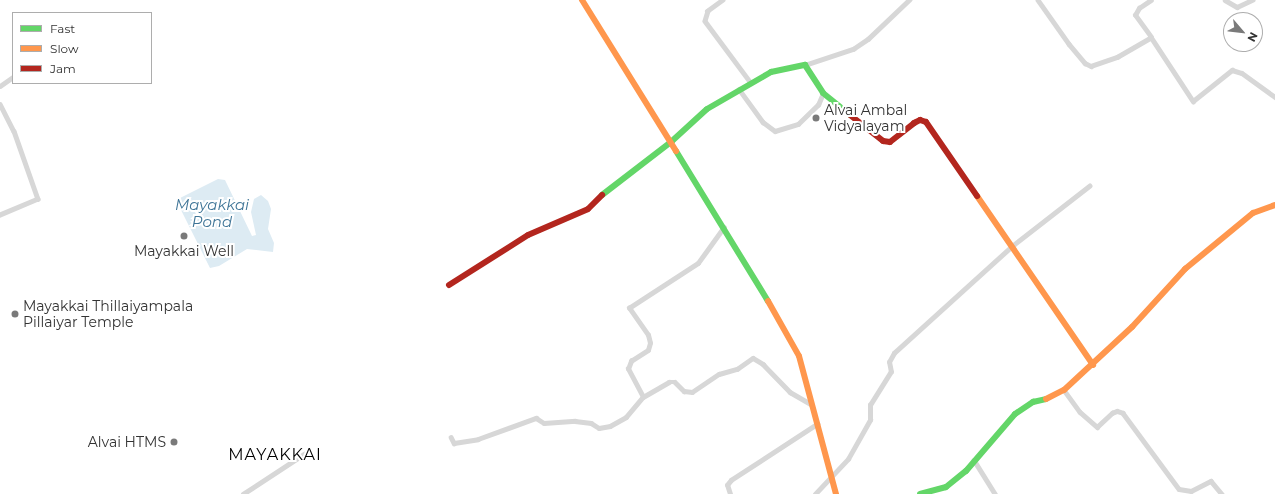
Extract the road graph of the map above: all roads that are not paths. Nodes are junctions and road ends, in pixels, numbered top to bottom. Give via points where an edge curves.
1 (582, 0) edge
2 (723, 0) edge
3 (910, 0) edge
4 (1038, 0) edge
5 (1151, 0) edge
6 (1225, 0) edge
7 (1252, 0) edge
8 (1151, 37) junction
9 (805, 65) junction
10 (12, 78) edge
11 (751, 83) junction
12 (0, 86) edge
13 (739, 89) junction
14 (823, 93) junction
15 (1275, 97) edge
16 (0, 104) edge
17 (672, 141) junction
18 (1089, 186) dead end
19 (1275, 205) edge
20 (0, 215) edge
21 (724, 227) junction
22 (1012, 246) junction
23 (449, 286) dead end
24 (1093, 365) junction
25 (1064, 390) junction
26 (643, 397) junction
27 (811, 404) junction
28 (817, 424) junction
29 (451, 437) dead end
30 (304, 454) dead end
31 (974, 460) junction
32 (832, 478) junction
33 (243, 494) edge
34 (730, 494) edge
35 (815, 494) edge
36 (836, 494) edge
37 (920, 494) edge
38 (995, 494) edge
39 (1222, 494) edge

1 - 17 street
2 - 11 street via 708,11 705,21
3 - 9 street via 868,39 853,49
4 - 8 street via 1069,44 1085,63 1091,66 1117,57
5 - 8 street via 1139,8 1135,15
6 - 7 street via 1237,7
8 - 15 street via 1193,101 1232,70
9 - 11 street via 771,72
9 - 14 street
10 - 12 street
11 - 13 street
13 - 14 street via 763,122 776,131 798,124 818,105
13 - 17 street via 707,109
14 - 22 street via 836,106 869,128 883,141 890,142 920,120 926,122
16 - 20 street via 14,131 38,199
17 - 21 street
17 - 23 street via 608,189 588,210 528,235
18 - 22 street
19 - 24 street via 1253,213 1185,270
21 - 26 street via 698,263 629,308 648,335 650,343 648,350 631,361 628,369
21 - 27 street via 789,334 799,356
22 - 24 street
22 - 32 street via 894,353 889,362 891,372 870,405 870,420 848,459
24 - 25 street
25 - 31 street via 1051,398 1033,402 1015,414
25 - 39 street via 1080,412 1097,426 1112,413 1123,413 1179,489 1191,492 1211,481
26 - 27 street via 669,382 675,382 684,390 692,392 719,374 737,369 753,358 763,364 790,392
26 - 29 street via 626,417 610,426 599,428 591,423 575,421 544,423 536,418 478,439 454,443
27 - 28 street
28 - 32 street
28 - 34 street via 731,480 727,484
30 - 33 street
31 - 37 street via 966,471 946,487
31 - 38 street
32 - 35 street
32 - 36 street

